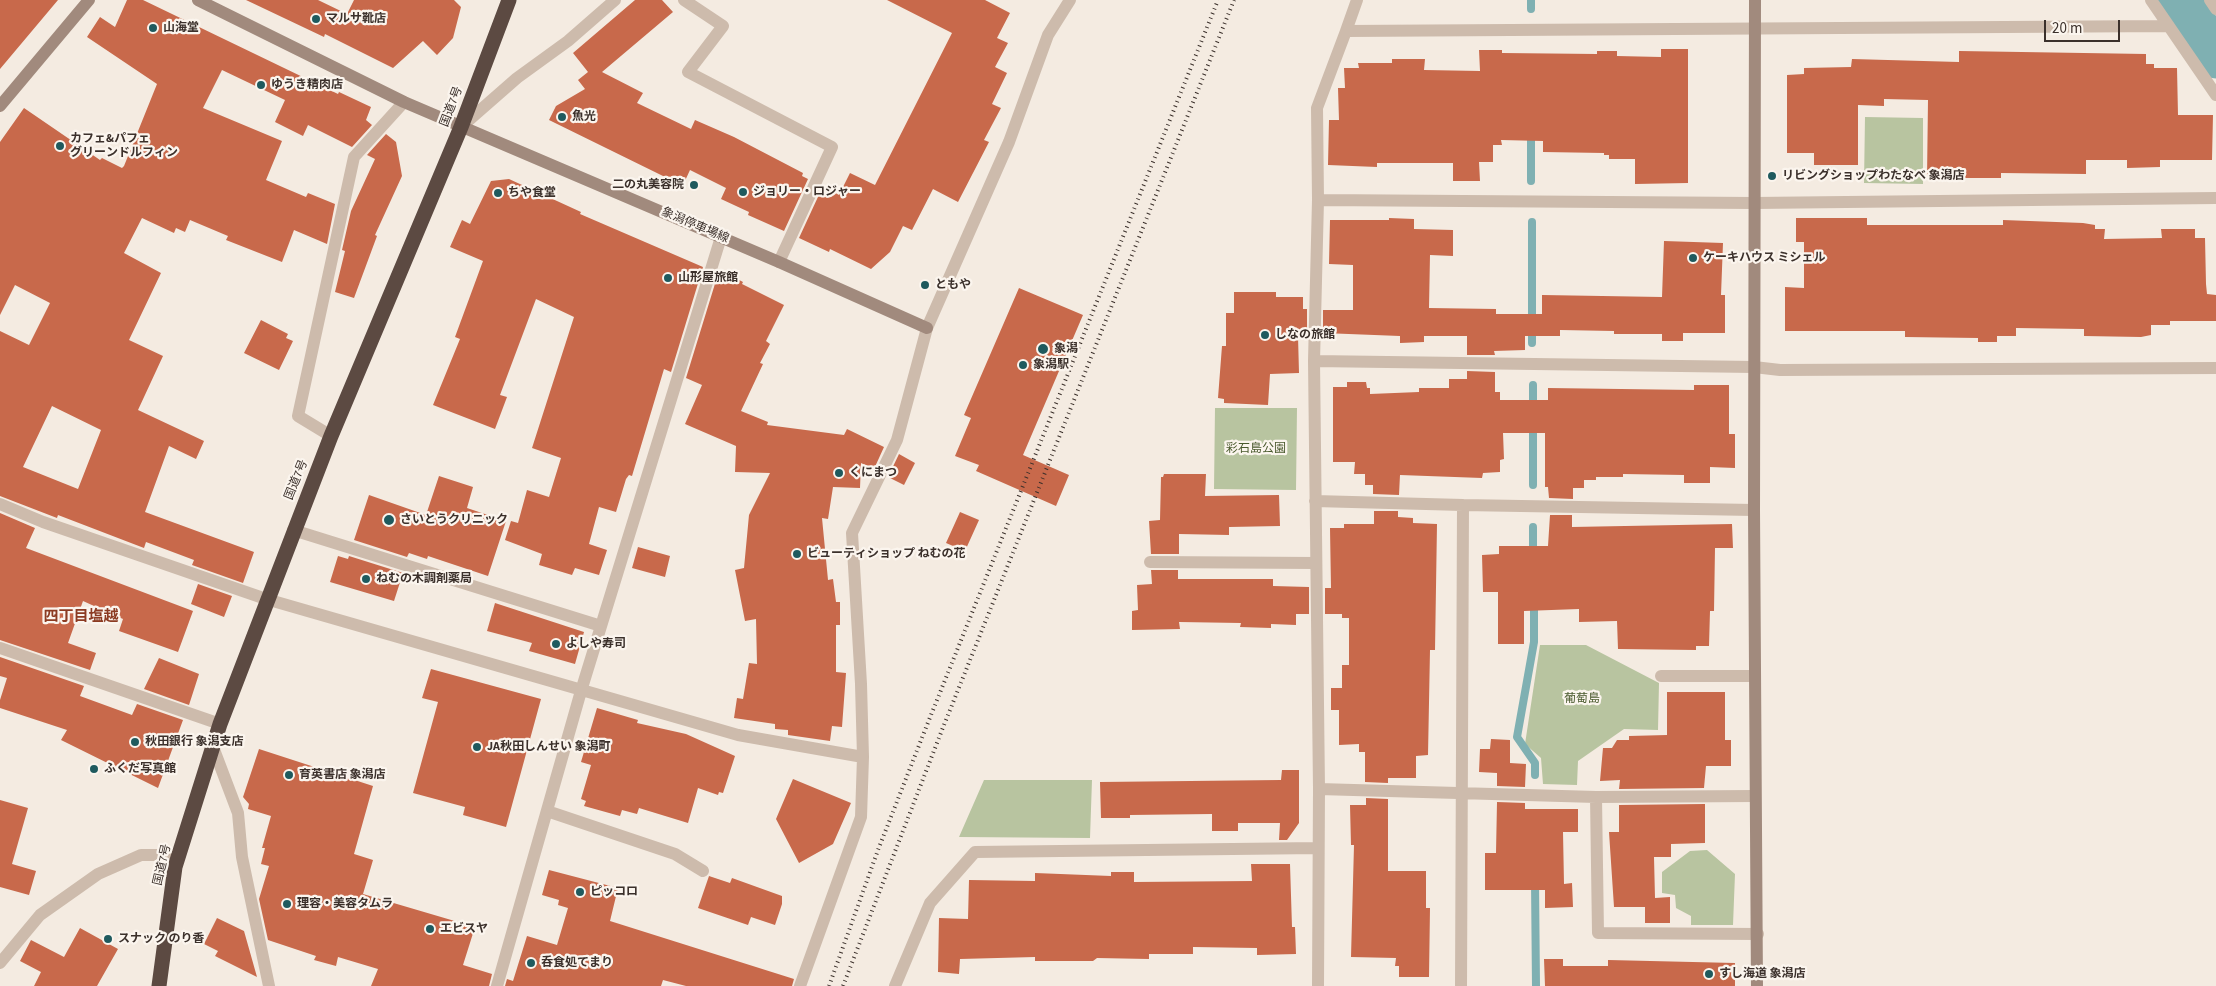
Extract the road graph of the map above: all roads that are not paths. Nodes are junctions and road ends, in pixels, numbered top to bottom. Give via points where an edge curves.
1 (89, 0) edge
2 (198, 0) edge
3 (509, 0) edge
4 (615, 0) edge
5 (684, 0) edge
6 (1070, 0) edge
7 (1357, 0) edge
8 (1755, 0) edge
9 (2151, 0) edge
10 (2210, 0) edge
11 (2216, 9) edge
12 (2170, 26) junction
13 (1755, 30) junction
14 (1346, 31) junction
15 (2216, 95) edge
16 (404, 102) junction
17 (0, 106) edge
18 (461, 127) junction
19 (2216, 198) edge
20 (1318, 200) junction
21 (1754, 203) junction
22 (721, 238) junction
23 (779, 262) junction
24 (927, 328) junction
25 (1314, 361) junction
26 (1754, 367) junction
27 (2216, 368) edge
28 (331, 436) junction
29 (1316, 501) junction
30 (0, 504) edge
31 (1464, 505) junction
32 (1754, 510) junction
33 (293, 530) junction
34 (1150, 562) dead end
35 (1316, 563) junction
36 (266, 599) junction
37 (601, 626) junction
38 (0, 648) edge
39 (1661, 676) dead end
40 (1755, 676) junction
41 (581, 691) junction
42 (220, 724) junction
43 (213, 747) junction
44 (863, 757) junction
45 (1318, 790) junction
46 (1462, 793) junction
47 (1755, 796) junction
48 (1596, 797) junction
49 (547, 811) junction
50 (1318, 848) junction
51 (179, 855) junction
52 (702, 871) dead end
53 (1758, 934) junction
54 (0, 962) edge
55 (159, 986) edge
56 (269, 986) edge
57 (497, 986) edge
58 (800, 986) edge
59 (895, 986) edge
60 (1318, 986) edge
61 (1461, 986) edge
62 (1757, 986) edge

1 - 17 street
2 - 16 street, 象潟停車場線
3 - 18 highway, 国道7号
4 - 18 street
5 - 23 street via 723,26 688,72 832,147
6 - 24 street via 1048,34 1009,142
7 - 14 street
8 - 13 street
9 - 12 street
10 - 11 street
12 - 13 street
12 - 15 street
13 - 14 street
13 - 21 street
14 - 20 street via 1317,108
16 - 18 street, 象潟停車場線
16 - 28 street via 354,157 352,166 298,416
18 - 22 street, 象潟停車場線
18 - 28 highway, 国道7号
19 - 21 street
20 - 21 street
20 - 25 street
21 - 26 street
22 - 23 street, 象潟停車場線
22 - 37 street
23 - 24 street, 象潟停車場線
24 - 44 street via 897,440 852,533
25 - 26 street
25 - 29 street
26 - 27 street via 1780,370
26 - 32 street
28 - 33 highway, 国道7号
29 - 31 street
29 - 35 street
30 - 36 street
31 - 32 street
31 - 46 street
32 - 40 street
33 - 36 highway, 国道7号
33 - 37 street
34 - 35 street
35 - 45 street
36 - 41 street
36 - 42 highway, 国道7号
37 - 41 street
38 - 42 street
39 - 40 street
40 - 47 street
41 - 44 street via 738,735
41 - 49 street
42 - 43 highway, 国道7号
43 - 51 highway, 国道7号
43 - 56 street via 238,813 242,857
44 - 58 street via 861,817
45 - 46 street
45 - 50 street
46 - 48 street
46 - 61 street
47 - 48 street
47 - 53 street
48 - 53 street via 1598,932
49 - 52 street via 675,854
49 - 57 street
50 - 59 street via 975,852 930,903
50 - 60 street
51 - 54 street via 141,855 98,874 40,915
51 - 55 highway, 国道7号
53 - 62 street

